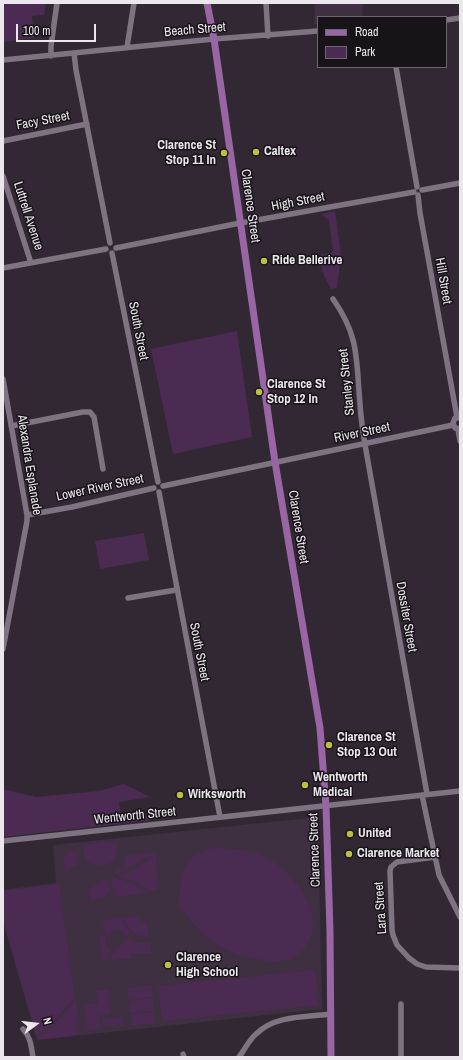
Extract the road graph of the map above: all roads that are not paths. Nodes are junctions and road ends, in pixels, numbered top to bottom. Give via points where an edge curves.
1 (57, 3) edge
2 (134, 3) edge
3 (207, 3) edge
4 (266, 3) edge
5 (460, 18) edge
6 (447, 20) edge
7 (317, 31) edge
8 (268, 36) junction
9 (214, 39) junction
10 (127, 47) junction
11 (74, 53) junction
12 (51, 56) junction
13 (3, 60) edge
14 (396, 68) edge
15 (87, 124) junction
16 (3, 141) edge
17 (3, 176) edge
18 (460, 183) edge
19 (418, 191) junction
20 (241, 223) junction
21 (110, 243) junction
22 (116, 248) junction
23 (106, 249) junction
24 (112, 253) junction
25 (31, 264) junction
26 (3, 268) edge
27 (334, 298) dead end
28 (3, 379) edge
29 (459, 418) edge
30 (453, 425) junction
31 (11, 426) junction
32 (459, 429) edge
33 (460, 441) edge
34 (365, 444) junction
35 (276, 462) junction
36 (104, 469) dead end
37 (158, 482) junction
38 (163, 486) junction
39 (156, 490) junction
40 (27, 515) junction
41 (176, 590) junction
42 (128, 598) dead end
43 (3, 649) edge
44 (460, 791) edge
45 (425, 794) junction
46 (326, 806) junction
47 (220, 817) junction
48 (3, 842) edge
49 (435, 857) junction
50 (460, 916) edge
51 (460, 968) edge
52 (401, 1004) dead end
53 (331, 1014) junction
54 (24, 1029) dead end
55 (33, 1057) edge
56 (240, 1057) edge
57 (331, 1057) edge
58 (401, 1057) edge

1 - 12 street
2 - 10 street
3 - 9 main road, Clarence Street
4 - 8 street
5 - 6 street
7 - 8 street, Beach Street
8 - 9 street, Beach Street
9 - 10 street, Beach Street
9 - 20 main road, Clarence Street
10 - 11 street, Beach Street
11 - 12 street, Beach Street
11 - 15 street
12 - 13 street, Beach Street
14 - 19 street, Hill Street
15 - 16 street, Facy Street
15 - 21 street
17 - 25 street, Luttrell Avenue
18 - 19 street, High Street
19 - 20 street, High Street
19 - 29 street, Hill Street
20 - 22 street, High Street
20 - 35 main road, Clarence Street
21 - 22 street
21 - 23 street
22 - 24 street
23 - 24 street
23 - 25 street
24 - 37 street, South Street
25 - 26 street
27 - 34 street, Stanley Street via 346,318 355,344
28 - 31 street, Alexandra Esplanade
29 - 30 street via 454,419
30 - 32 street
30 - 34 street, River Street
31 - 36 street via 90,412 94,417
31 - 40 street, Alexandra Esplanade
32 - 33 street
34 - 35 street, River Street
34 - 45 street, Dossiter Street
35 - 38 street, Lower River Street
35 - 46 main road, Clarence Street via 317,706
37 - 38 street
37 - 39 street via 155,484
38 - 39 street via 162,490
39 - 40 street, Lower River Street
39 - 41 street, South Street
40 - 43 street, Alexandra Esplanade
41 - 42 street
41 - 47 street, South Street
44 - 45 street, Wentworth Street
45 - 46 street, Wentworth Street
45 - 49 street, Dossiter Street
46 - 47 street, Wentworth Street
46 - 53 main road, Clarence Street
47 - 48 street, Wentworth Street
49 - 50 street, Dossiter Street via 441,880
49 - 51 street, Lara Street via 397,862 391,867 393,935 402,952 417,964 426,967
52 - 58 street
53 - 56 street via 269,1023 254,1035
53 - 57 main road, Clarence Street
54 - 55 street via 30,1041

